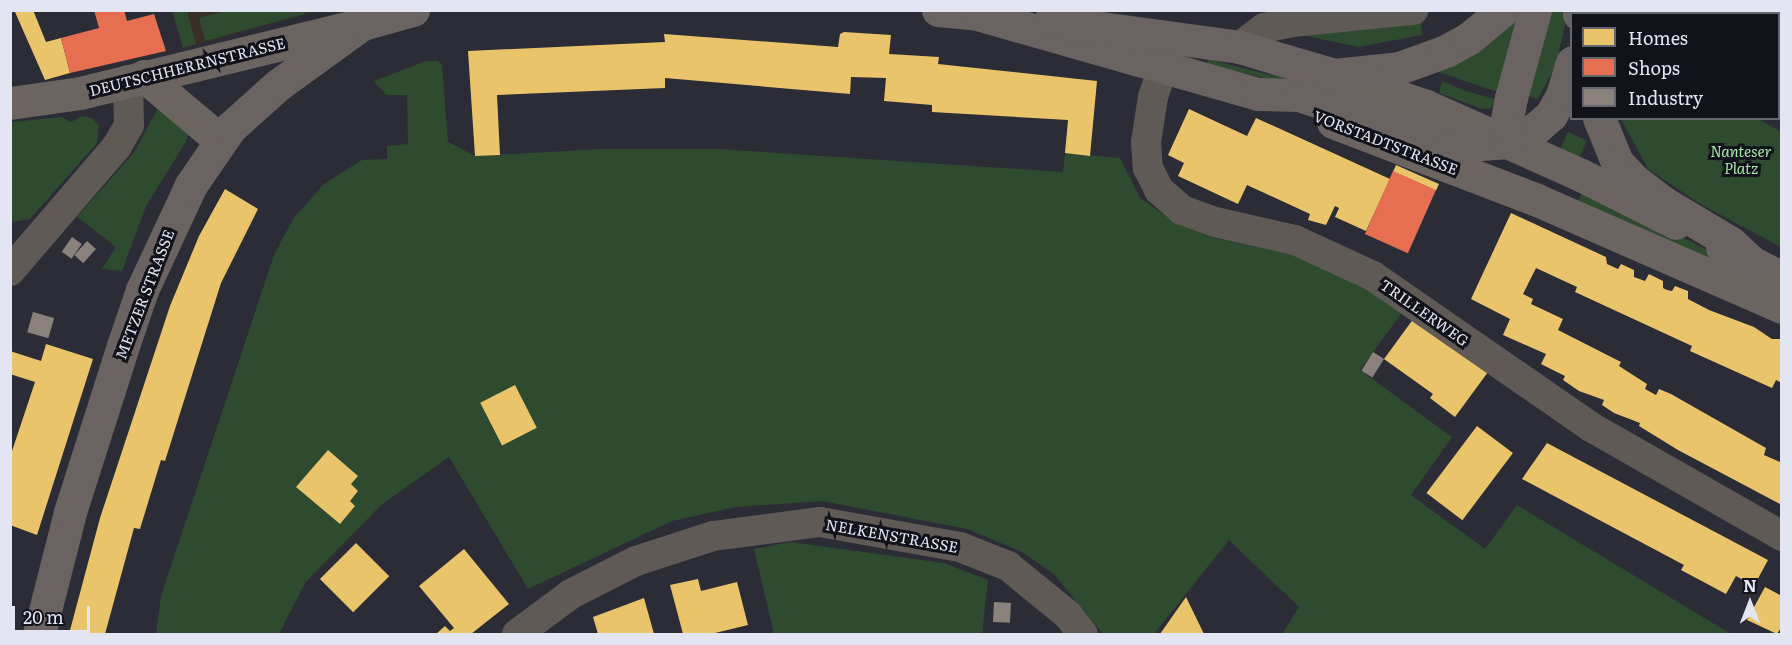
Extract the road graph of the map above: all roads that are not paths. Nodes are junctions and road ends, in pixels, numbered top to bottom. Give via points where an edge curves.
1 (413, 10) edge
2 (938, 10) edge
3 (1413, 10) edge
4 (1503, 10) edge
5 (1535, 10) edge
6 (977, 14) junction
7 (362, 24) junction
8 (1174, 35) junction
9 (1239, 47) junction
10 (1162, 66) junction
11 (1570, 69) edge
12 (1334, 75) junction
13 (136, 78) junction
14 (1258, 94) junction
15 (10, 103) edge
16 (1600, 120) edge
17 (220, 140) junction
18 (1509, 142) junction
19 (1537, 200) junction
20 (1749, 260) junction
21 (10, 271) edge
22 (1782, 278) edge
23 (1782, 307) edge
24 (1782, 536) edge
25 (39, 634) edge
26 (517, 634) edge
27 (1083, 634) edge

1 - 7 main road
2 - 6 main road, VORSTADTSTRASSE
3 - 9 street via 1292,22 1264,28
4 - 12 main road via 1468,39 1446,51 1399,68
5 - 18 main road via 1510,98 1506,125
6 - 8 main road, VORSTADTSTRASSE
6 - 10 main road, VORSTADTSTRASSE
7 - 13 main road, DEUTSCHHERRNSTRASSE
7 - 17 main road, METZER STRASSE via 271,91
8 - 9 main road, VORSTADTSTRASSE
8 - 10 street, TRILLERWEG
9 - 12 main road, VORSTADTSTRASSE
10 - 14 main road, VORSTADTSTRASSE
10 - 24 street, TRILLERWEG via 1149,115 1148,168 1159,190 1182,210 1215,222 1295,240 1373,276 1591,427
11 - 18 main road via 1551,115
12 - 18 main road, VORSTADTSTRASSE via 1426,106
13 - 15 main road, DEUTSCHHERRNSTRASSE via 33,102
13 - 17 main road
13 - 21 street via 129,125 117,146
14 - 18 main road via 1299,94 1454,146
14 - 19 main road, VORSTADTSTRASSE
16 - 20 main road via 1617,162 1635,181 1731,243
17 - 25 main road, METZER STRASSE via 174,218 142,290 70,512
18 - 19 main road
18 - 20 main road, VORSTADTSTRASSE
19 - 23 main road, VORSTADTSTRASSE
20 - 22 main road, VORSTADTSTRASSE
26 - 27 street, NELKENSTRASSE via 571,594 636,561 713,536 820,522 960,547 1008,566 1068,615

